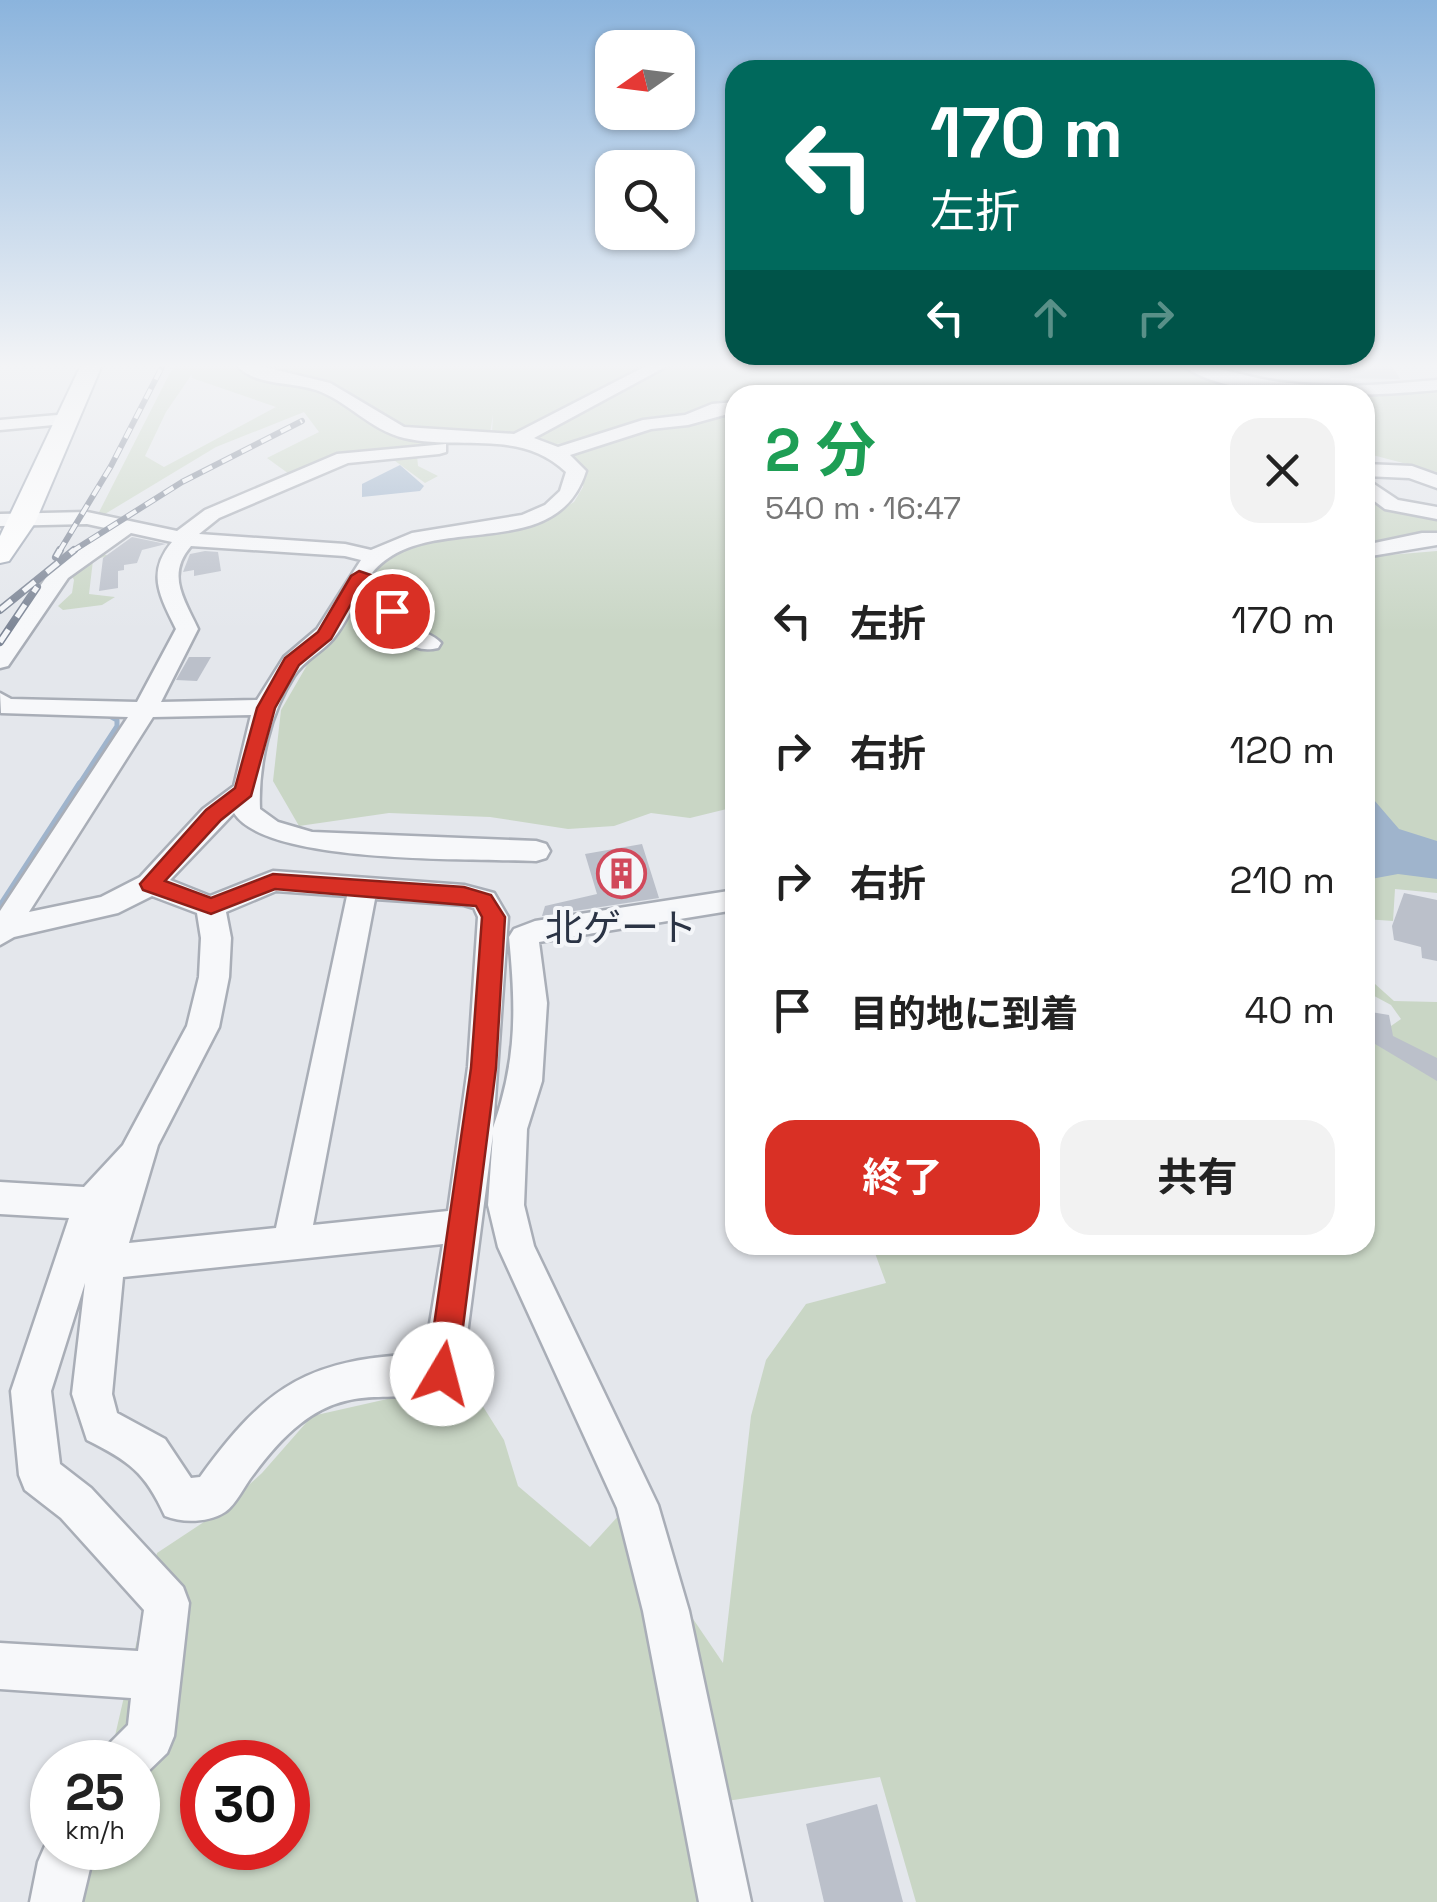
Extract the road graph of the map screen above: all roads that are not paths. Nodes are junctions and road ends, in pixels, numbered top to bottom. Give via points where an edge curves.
1 (49, 454) edge
2 (396, 454) edge
3 (559, 454) edge
4 (1375, 470) edge
5 (1437, 482) edge
6 (1375, 492) edge
7 (1437, 513) edge
8 (12, 520) edge
9 (124, 528) junction
10 (184, 538) junction
11 (1437, 539) edge
12 (1375, 549) edge
13 (0, 556) edge
14 (376, 557) junction
15 (359, 576) junction
16 (430, 643) dead end
17 (0, 660) edge
18 (0, 705) edge
19 (266, 708) junction
20 (145, 710) junction
21 (244, 792) junction
22 (536, 851) dead end
23 (150, 884) junction
24 (363, 888) junction
25 (725, 901) edge
26 (211, 906) junction
27 (1, 931) edge
28 (141, 1144) junction
29 (0, 1198) edge
30 (92, 1203) junction
31 (464, 1226) junction
32 (290, 1244) junction
33 (108, 1262) junction
34 (0, 1666) edge
35 (158, 1676) junction
36 (146, 1740) edge
37 (62, 1870) edge
38 (56, 1902) edge
39 (725, 1902) edge

1 - 8 main road
2 - 10 street via 344,458 212,514
3 - 14 street via 576,471 575,485 551,510 517,523 418,537
4 - 5 street via 1412,472
6 - 7 street via 1392,505
8 - 9 street via 87,518
8 - 13 main road
9 - 10 street
9 - 17 street via 60,574
10 - 14 street
10 - 20 street via 168,557 165,580 187,630
11 - 12 street
14 - 15 street
15 - 16 street via 374,582 402,629
15 - 19 street via 325,636 292,662
18 - 20 street
19 - 20 street
19 - 21 street
20 - 27 street
21 - 22 street via 247,813 268,828 312,841
21 - 23 street
23 - 26 street
23 - 27 street via 108,906
24 - 26 street via 273,882
24 - 31 street via 464,895 484,900 494,917
24 - 32 street
25 - 39 street via 524,937 531,1003 526,1081 510,1130 506,1205 516,1247 637,1505 666,1611
26 - 28 street via 214,977 203,1028
28 - 30 street
28 - 33 street
29 - 30 street
30 - 35 street via 31,1391 40,1475 76,1504 167,1604
31 - 32 street
31 - 33 street via 442,1374 350,1379 298,1398 242,1453 212,1496 180,1501 163,1462 101,1426 92,1394
32 - 33 street
34 - 35 street
35 - 36 street
37 - 38 street

